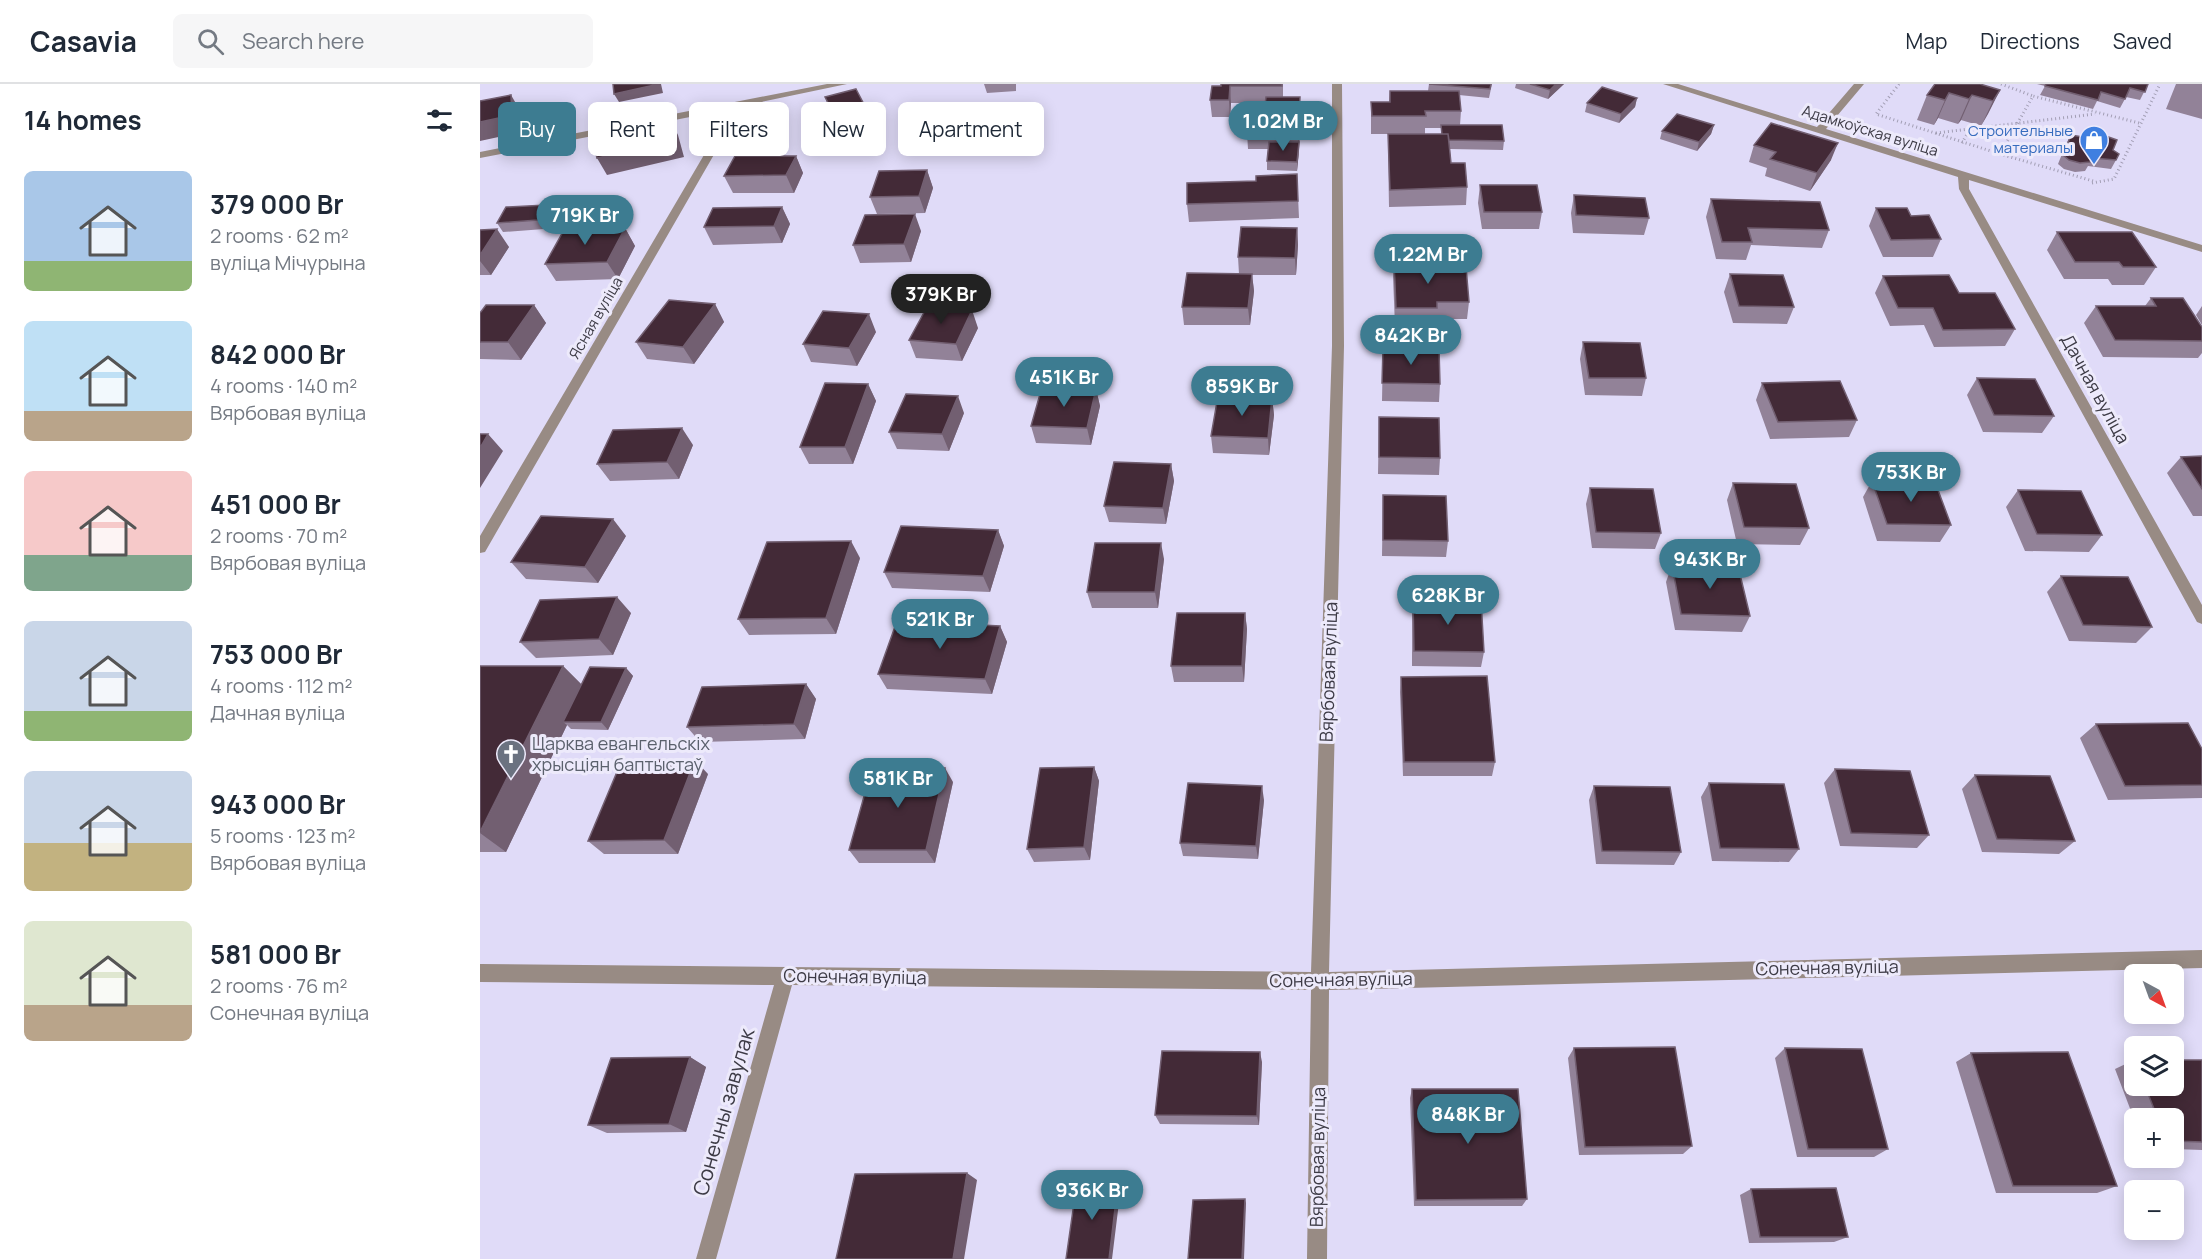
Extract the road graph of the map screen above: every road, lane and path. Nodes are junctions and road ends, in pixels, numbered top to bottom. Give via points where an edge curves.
1 (842, 84) edge
2 (1337, 84) edge
3 (1668, 84) edge
4 (1859, 84) edge
5 (1899, 84) edge
6 (2001, 84) edge
7 (2160, 84) edge
8 (2033, 96) junction
9 (749, 102) edge
10 (2099, 113) junction
11 (689, 114) edge
12 (2018, 122) junction
13 (2139, 123) junction
14 (1971, 128) junction
15 (1819, 131) junction
16 (1935, 133) junction
17 (1963, 142) junction
18 (1958, 150) dead end
19 (2000, 154) junction
20 (480, 155) edge
21 (709, 156) edge
22 (1963, 175) junction
23 (2093, 182) junction
24 (2089, 189) dead end
25 (2202, 249) edge
26 (480, 548) edge
27 (2202, 618) edge
28 (2202, 959) edge
29 (480, 973) edge
30 (785, 976) junction
31 (1320, 981) junction
32 (706, 1259) edge
33 (1317, 1259) edge

1 - 9 street
2 - 31 street, Вярбовая вуліца via 1338,346
3 - 15 street, Адамкоўская вуліца
4 - 15 street
5 - 16 path via 1876,114
6 - 8 path
7 - 13 path
8 - 10 path
8 - 12 path
10 - 12 path
10 - 13 path
11 - 20 street
12 - 14 path
12 - 19 path
13 - 23 path via 2114,179
14 - 16 path
14 - 17 path
15 - 22 street, Адамкоўская вуліца
16 - 17 path
17 - 18 path
17 - 19 path
19 - 23 path
21 - 26 street, Ясная вуліца
22 - 25 street, Адамкоўская вуліца
22 - 27 street, Дачная вуліца via 1964,189
23 - 24 path
28 - 31 street, Сонечная вуліца
29 - 30 street, Сонечная вуліца
30 - 31 street, Сонечная вуліца
30 - 32 street, Сонечны завулак
31 - 33 street, Вярбовая вуліца

